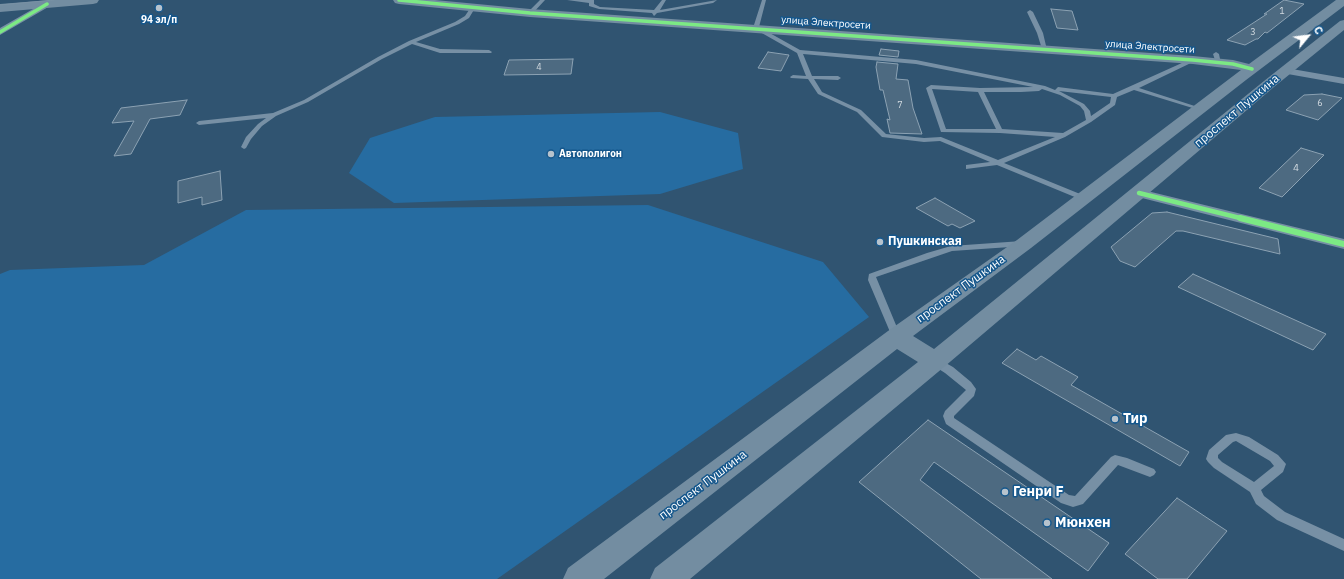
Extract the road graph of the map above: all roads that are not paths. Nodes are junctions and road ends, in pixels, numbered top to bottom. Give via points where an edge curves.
1 (93, 0) edge
2 (399, 0) edge
3 (543, 0) edge
4 (569, 0) edge
5 (664, 0) edge
6 (715, 0) edge
7 (764, 0) edge
8 (1344, 0) edge
9 (415, 1) edge
10 (591, 1) edge
11 (47, 4) junction
12 (0, 8) edge
13 (473, 8) junction
14 (1030, 12) dead end
15 (530, 13) junction
16 (653, 19) junction
17 (1344, 24) edge
18 (756, 28) junction
19 (0, 32) edge
20 (411, 42) junction
21 (1045, 49) junction
22 (489, 52) dead end
23 (799, 52) junction
24 (1192, 60) junction
25 (1252, 69) junction
26 (1286, 71) junction
27 (793, 77) dead end
28 (810, 78) junction
29 (838, 78) dead end
30 (1344, 81) edge
31 (1045, 88) junction
32 (1134, 88) junction
33 (980, 90) junction
34 (1114, 96) junction
35 (1201, 109) junction
36 (274, 115) junction
37 (1089, 121) junction
38 (199, 123) dead end
39 (943, 131) junction
40 (1000, 131) junction
41 (1063, 136) junction
42 (941, 139) junction
43 (244, 147) dead end
44 (998, 163) junction
45 (969, 167) dead end
46 (1139, 193) junction
47 (1082, 198) junction
48 (1024, 244) junction
49 (1344, 244) edge
50 (896, 337) junction
51 (935, 361) junction
52 (1150, 472) dead end
53 (1254, 488) junction
54 (1344, 545) edge
55 (579, 579) edge
56 (666, 579) edge

1 - 11 main road
2 - 9 main road, улица Электросети
3 - 15 lane
4 - 10 lane
5 - 16 lane
6 - 16 lane
7 - 18 lane
8 - 25 main road, проспект Пушкина
9 - 13 main road, улица Электросети
10 - 16 lane via 591,5 599,8
11 - 12 main road
11 - 19 street
13 - 15 main road, улица Электросети
13 - 20 lane via 467,18
14 - 21 lane
15 - 16 main road, улица Электросети
16 - 18 main road, улица Электросети
17 - 26 main road, проспект Пушкина
18 - 21 main road, улица Электросети
18 - 23 lane
20 - 22 lane via 440,51
20 - 36 lane via 306,101
21 - 24 main road, улица Электросети
23 - 28 lane
23 - 31 lane via 916,60
24 - 25 main road, улица Электросети via 1218,58
24 - 32 lane
25 - 35 main road, проспект Пушкина
26 - 30 street
26 - 46 main road, проспект Пушкина
27 - 28 lane
28 - 29 lane
28 - 42 lane via 820,93 859,111 884,136
31 - 33 lane
31 - 34 lane
31 - 37 lane via 1082,105 1087,111
32 - 34 lane
32 - 35 lane
33 - 39 lane via 930,87
33 - 40 lane
34 - 37 lane via 1113,104
35 - 47 main road, проспект Пушкина
36 - 38 lane
36 - 43 lane via 260,125 248,138
37 - 41 lane
39 - 40 lane
39 - 42 lane
40 - 41 lane
41 - 44 lane
42 - 44 lane
44 - 45 lane
44 - 47 lane
46 - 49 street
46 - 51 main road, проспект Пушкина
47 - 48 main road, проспект Пушкина
48 - 50 main road, проспект Пушкина
48 - 50 lane via 951,249 872,276
50 - 51 main road
50 - 55 main road, проспект Пушкина
51 - 52 lane via 971,389 949,414 950,421 1064,499 1073,502 1079,500 1115,460
51 - 56 main road, проспект Пушкина
53 - 53 lane via 1279,470 1280,464 1245,440 1230,438 1213,453 1212,458 1218,465
53 - 54 lane via 1260,500 1269,509

